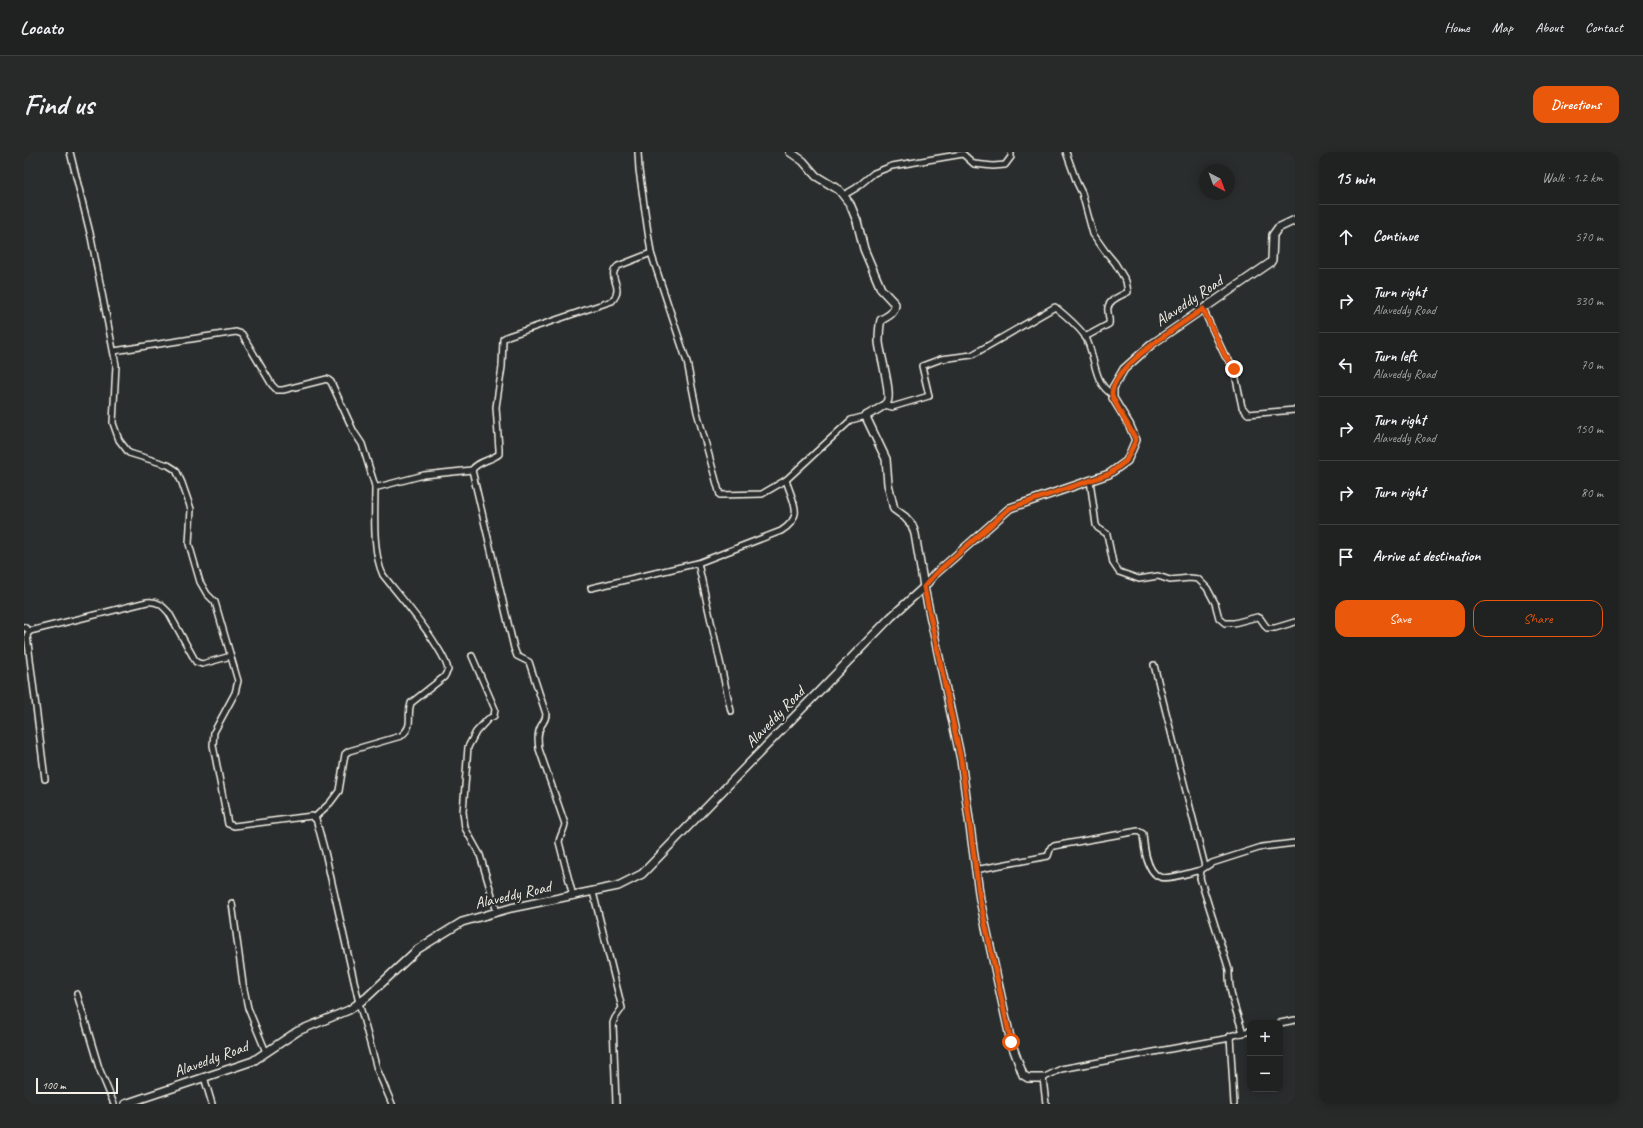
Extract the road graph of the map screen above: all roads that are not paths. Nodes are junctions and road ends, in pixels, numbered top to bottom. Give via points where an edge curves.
1 (70, 152) edge
2 (638, 152) edge
3 (790, 152) edge
4 (1010, 152) edge
5 (1066, 152) edge
6 (844, 195) junction
7 (1295, 220) edge
8 (651, 253) junction
9 (1203, 309) junction
10 (1086, 337) junction
11 (114, 351) junction
12 (1112, 394) junction
13 (885, 404) junction
14 (1295, 410) edge
15 (866, 416) junction
16 (472, 470) junction
17 (786, 480) junction
18 (1090, 480) junction
19 (375, 486) junction
20 (698, 563) junction
21 (924, 587) junction
22 (591, 588) dead end
23 (1295, 622) edge
24 (24, 627) edge
25 (30, 631) junction
26 (230, 656) junction
27 (472, 656) dead end
28 (1154, 665) dead end
29 (731, 711) dead end
30 (45, 779) dead end
31 (314, 818) junction
32 (1295, 843) edge
33 (1203, 868) junction
34 (976, 870) junction
35 (593, 892) junction
36 (573, 896) junction
37 (232, 903) dead end
38 (497, 912) junction
39 (76, 994) dead end
40 (359, 1003) junction
41 (1295, 1020) edge
42 (1283, 1023) edge
43 (1247, 1032) edge
44 (1244, 1033) junction
45 (1230, 1038) junction
46 (266, 1052) junction
47 (204, 1078) junction
48 (1043, 1078) junction
49 (114, 1104) edge
50 (125, 1104) edge
51 (212, 1104) edge
52 (392, 1104) edge
53 (616, 1104) edge
54 (1046, 1104) edge
55 (1234, 1104) edge

1 - 11 street via 91,237
2 - 8 street
3 - 6 street via 803,161 816,176
4 - 6 street via 1011,158 1005,165 974,164 963,154 892,166 874,173
5 - 10 street via 1094,234 1126,281 1128,292 1109,305 1109,324
6 - 13 street via 857,221 864,249 881,288 895,304 892,313 881,320 879,328 888,400
7 - 9 street, Alaveddy Road via 1278,228 1274,235 1270,263
8 - 16 street via 614,269 617,296 612,301 503,339 496,407 500,449 494,458 476,464
8 - 17 street via 687,362 697,412 720,495 762,494
9 - 12 street, Alaveddy Road via 1152,344 1124,369
9 - 14 street via 1225,356 1233,365 1245,412 1248,414
10 - 12 street via 1102,384
10 - 13 street via 1055,308 972,355 941,359 922,366 929,396 892,407
11 - 19 street via 236,332 242,334 277,390 327,379 332,382 362,444
11 - 26 street via 116,366 113,423 119,440 129,453 176,470 191,509 189,544 200,582 215,602
12 - 18 street, Alaveddy Road via 1136,440 1126,461 1109,474
13 - 15 street
15 - 17 street via 851,420
15 - 21 street via 886,459 894,509 912,525
16 - 19 street via 424,475
16 - 36 street via 514,648 517,656 529,662 546,714 546,720 540,727 537,738 565,824 559,842
17 - 20 street via 796,512 790,525 781,531
18 - 21 street, Alaveddy Road via 1010,508 934,575
18 - 23 street via 1096,525 1107,534 1113,563 1119,572 1139,579 1158,576 1170,580 1198,580 1207,588 1219,618 1224,623 1257,617 1267,628 1275,628
19 - 31 street via 375,532 379,567 421,621 448,670 444,677 411,703 410,725 401,736 349,750 345,754 339,791
20 - 22 street
20 - 29 street
21 - 34 street via 961,760
21 - 35 street, Alaveddy Road via 886,622 642,874 618,886
24 - 25 street
25 - 26 street via 156,601 169,613 196,662 202,664
25 - 30 street via 27,635
26 - 31 street via 238,681 235,693 214,732 213,745 228,824 234,826 312,816
27 - 38 street via 495,709 494,716 476,732 468,747 463,812 465,828 480,855
28 - 33 street
31 - 40 street via 326,852
32 - 33 street via 1262,847
33 - 34 street via 1160,877 1146,858 1143,834 1138,831 1054,846 1048,856
33 - 44 street via 1200,878 1229,970 1228,980
34 - 48 street via 980,900 1011,1042 1023,1075 1028,1078
35 - 36 street, Alaveddy Road
35 - 53 street via 622,1008 613,1023
36 - 38 street, Alaveddy Road
37 - 46 street via 248,1008
38 - 40 street, Alaveddy Road via 462,922 418,949
39 - 49 street via 99,1068
40 - 46 street, Alaveddy Road via 349,1010 298,1031
40 - 52 street via 377,1068
41 - 42 street
43 - 44 street
44 - 45 street
45 - 48 street via 1062,1069
45 - 55 street
46 - 47 street, Alaveddy Road via 253,1061
47 - 50 street, Alaveddy Road
47 - 51 street
48 - 54 street

